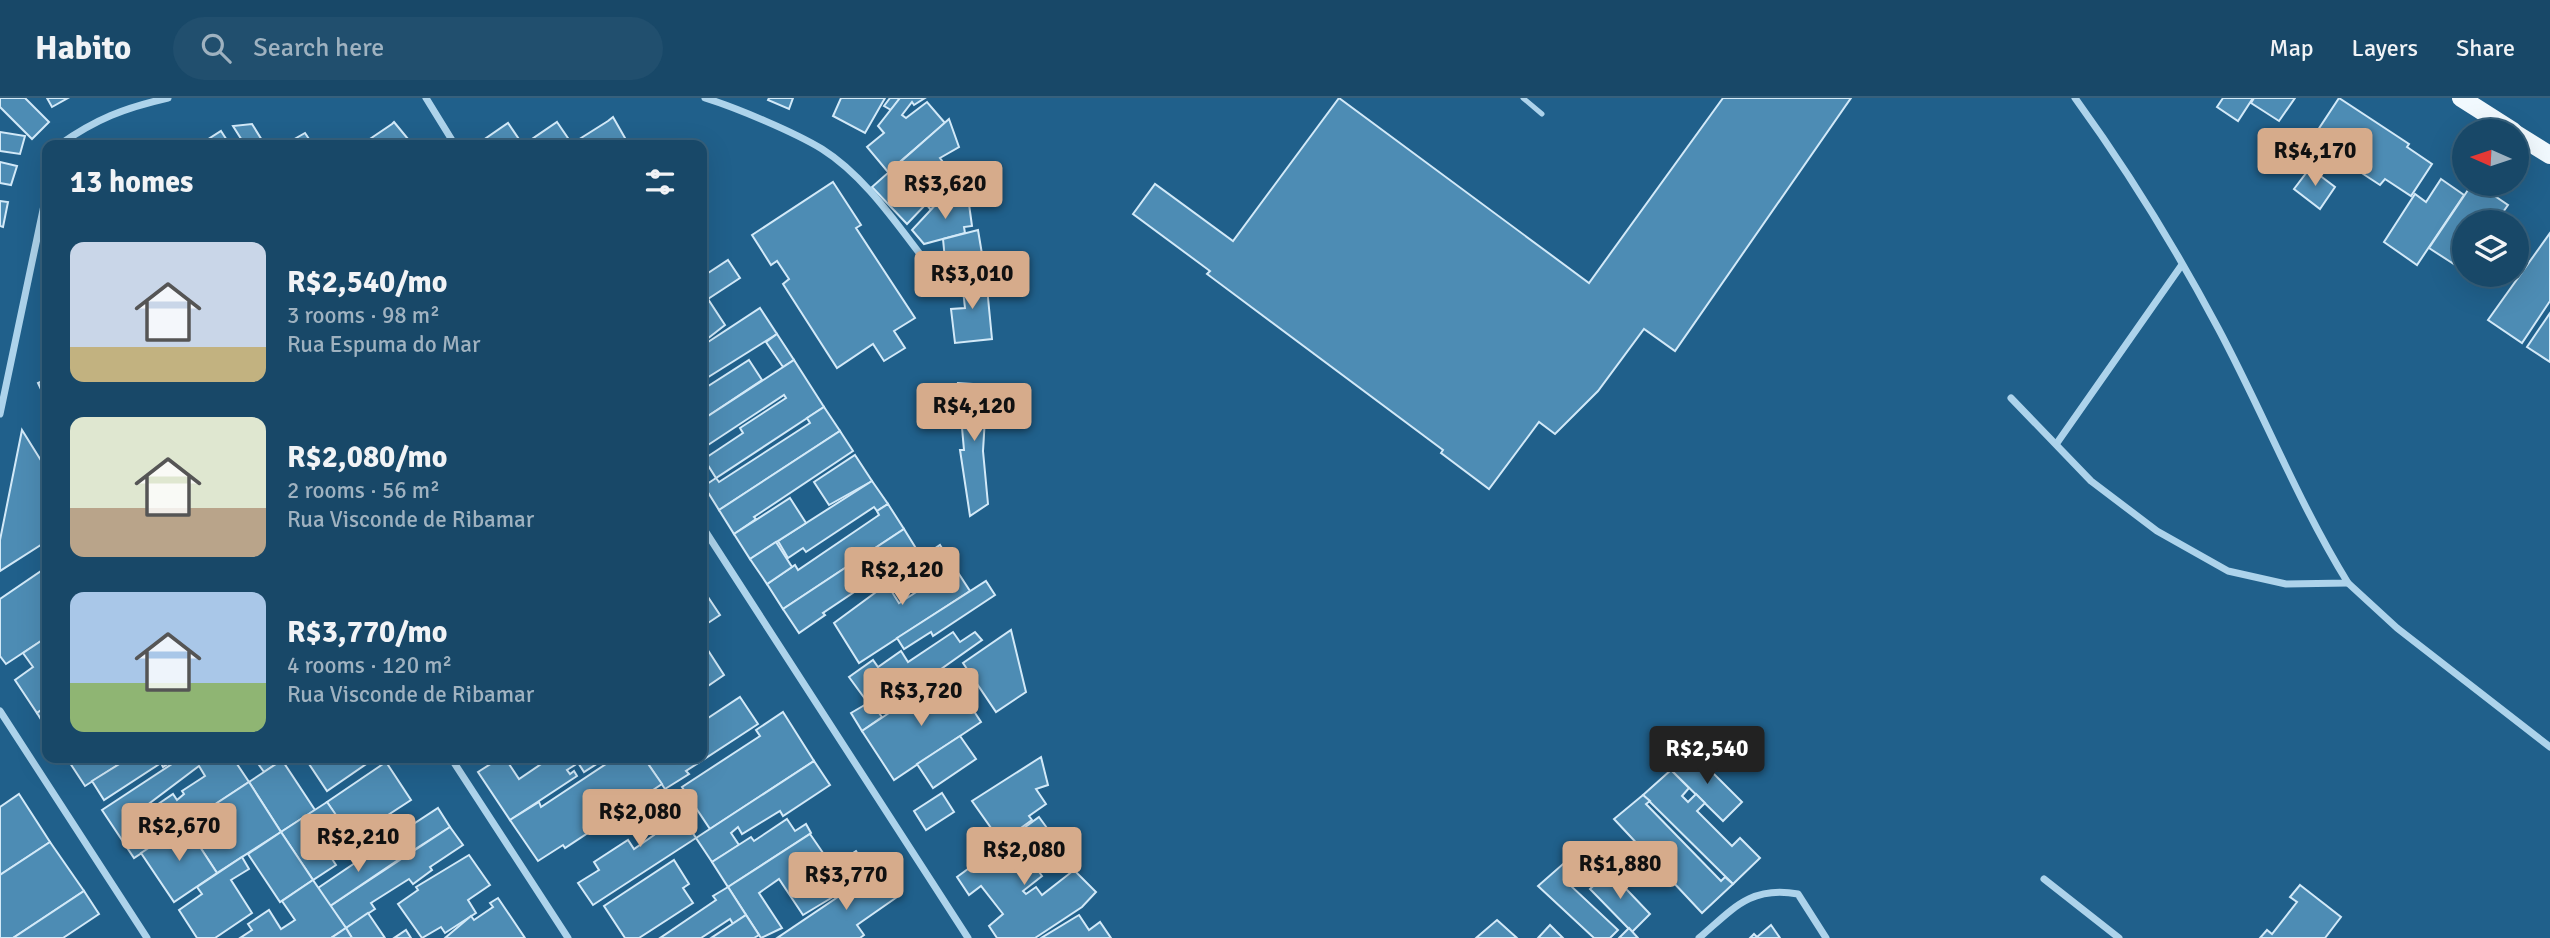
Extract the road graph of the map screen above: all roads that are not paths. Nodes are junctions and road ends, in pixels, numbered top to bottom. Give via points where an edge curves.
1 (168, 98) edge
2 (426, 98) edge
3 (705, 98) edge
4 (1523, 98) edge
5 (2075, 98) edge
6 (2460, 98) edge
7 (1542, 114) dead end
8 (2494, 119) edge
9 (66, 140) edge
10 (453, 140) edge
11 (2529, 141) edge
12 (2550, 155) edge
13 (42, 215) edge
14 (2181, 266) junction
15 (934, 272) dead end
16 (2011, 398) dead end
17 (0, 414) edge
18 (2057, 443) junction
19 (707, 534) edge
20 (2348, 583) junction
21 (0, 711) edge
22 (2550, 747) edge
23 (454, 763) edge
24 (2044, 879) dead end
25 (147, 938) edge
26 (568, 938) edge
27 (968, 938) edge
28 (1699, 938) edge
29 (1826, 938) edge
30 (2119, 938) edge

1 - 9 street via 123,108
2 - 10 street
3 - 15 street via 823,150 866,188
4 - 7 lane
5 - 14 street via 2115,153
6 - 8 main road
11 - 12 main road
13 - 17 street
14 - 18 street
14 - 20 street via 2218,327 2323,542
16 - 18 street
18 - 20 street via 2102,490 2157,531 2228,571 2286,584
19 - 27 street
20 - 22 street via 2397,628
21 - 25 street
23 - 26 street
24 - 30 street
28 - 29 street via 1741,902 1761,892 1782,891 1798,894

